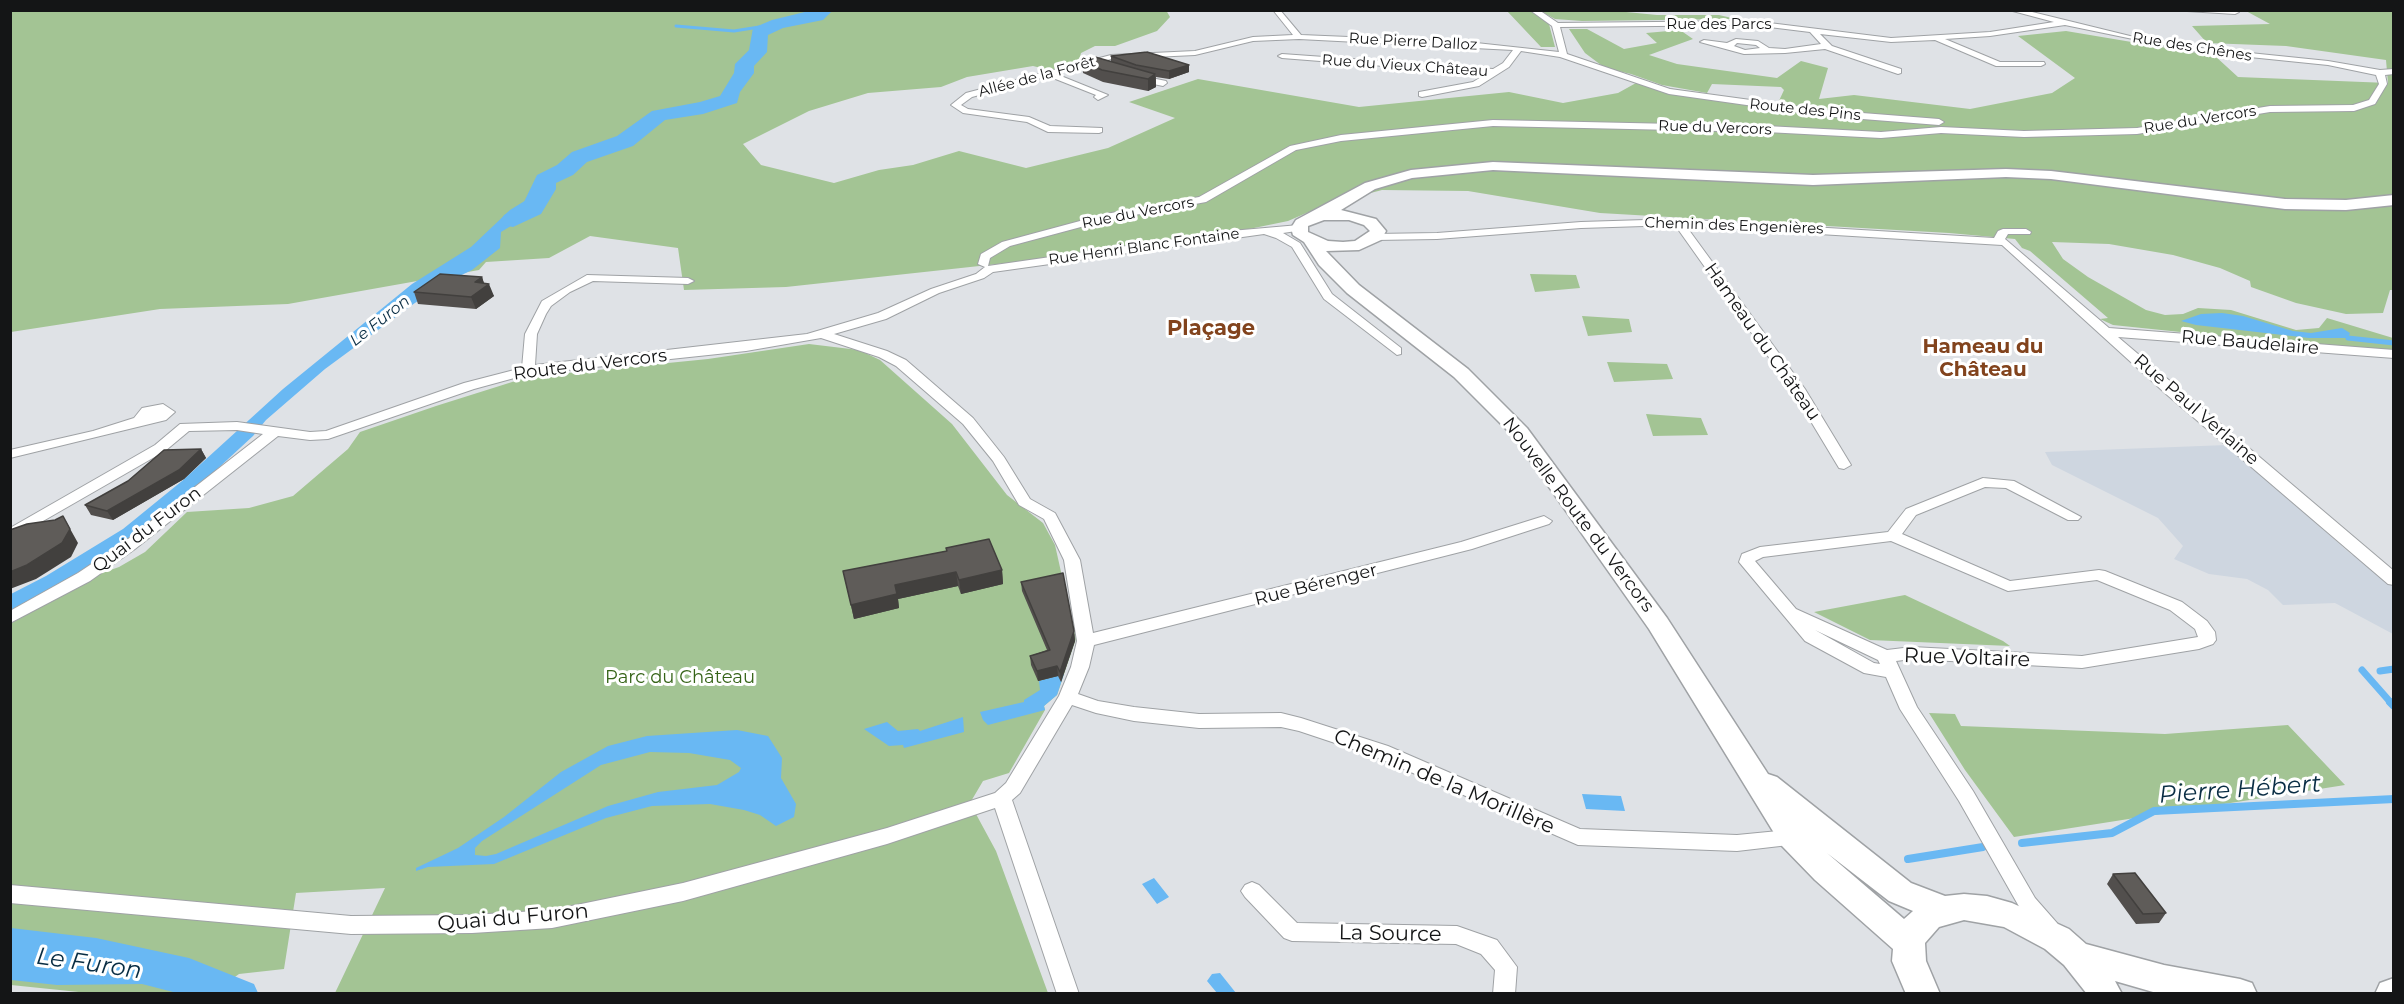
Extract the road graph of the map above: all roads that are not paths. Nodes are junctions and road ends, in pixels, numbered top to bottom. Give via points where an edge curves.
1 (1276, 10) edge
2 (1533, 10) edge
3 (2012, 10) edge
4 (2174, 10) edge
5 (2235, 12) dead end
6 (2063, 23) junction
7 (1556, 25) junction
8 (1811, 29) junction
9 (1964, 36) junction
10 (1299, 37) junction
11 (1261, 38) joint
12 (1938, 39) junction
13 (1704, 42) dead end
14 (1827, 46) junction
15 (1518, 49) junction
16 (1282, 56) dead end
17 (1561, 56) junction
18 (1981, 58) junction
19 (1092, 62) junction
20 (2041, 64) dead end
21 (1107, 68) edge
22 (1898, 71) dead end
23 (2384, 71) edge
24 (1496, 72) junction
25 (1124, 74) edge
26 (1051, 75) junction
27 (1163, 83) edge
28 (1422, 94) dead end
29 (1098, 97) dead end
30 (1099, 130) dead end
31 (2055, 133) junction
32 (1370, 186) junction
33 (2394, 200) edge
34 (1321, 215) junction
35 (1678, 222) junction
36 (1371, 227) junction
37 (1299, 228) junction
38 (1259, 231) junction
39 (2026, 232) dead end
40 (1999, 240) junction
41 (1311, 242) junction
42 (1359, 245) junction
43 (987, 267) junction
44 (1338, 273) junction
45 (688, 281) dead end
46 (2106, 332) junction
47 (821, 334) junction
48 (1396, 351) dead end
49 (2394, 354) edge
50 (528, 370) junction
51 (185, 428) junction
52 (269, 429) junction
53 (10, 454) edge
54 (1844, 465) dead end
55 (2073, 517) dead end
56 (1544, 521) dead end
57 (10, 535) edge
58 (1893, 536) junction
59 (2394, 580) edge
60 (10, 618) edge
61 (1086, 641) junction
62 (1888, 664) junction
63 (1068, 697) junction
64 (1002, 798) junction
65 (1808, 835) junction
66 (1252, 891) dead end
67 (10, 894) edge
68 (2024, 894) junction
69 (1987, 909) junction
70 (1944, 910) junction
71 (1909, 943) junction
72 (2067, 947) junction
73 (1915, 989) edge
74 (1068, 993) edge
75 (1504, 993) edge
76 (2105, 993) edge
77 (2240, 993) edge

1 - 10 street
2 - 7 street
3 - 6 street, Rue des Chênes
4 - 5 street, Rue des Chênes
6 - 9 street, Rue des Parcs
6 - 23 street, Rue des Chênes via 2191,49
7 - 8 street, Rue des Parcs via 1736,22
7 - 17 street
8 - 12 street, Rue des Parcs via 1891,40
8 - 14 street, Rue des Parcs
9 - 12 street, Rue des Parcs
9 - 18 street
10 - 11 street, Rue Pierre Dalloz
10 - 15 street, Rue Pierre Dalloz
11 - 19 street, Allée de la Forêt via 1195,53 1127,54
12 - 18 street, Rue des Parcs
13 - 14 street, Rue des Parcs via 1744,52
14 - 22 street, Rue des Parcs
15 - 17 street, Rue Pierre Dalloz
15 - 24 street, Rue du Vieux Château
16 - 24 street, Rue du Vieux Château
17 - 31 street, Route des Pins via 1669,92 1919,122 2004,124
18 - 20 street, Rue des Parcs via 1999,64
19 - 21 street
19 - 26 street, Allée de la Forêt
23 - 31 street, Rue du Vercors via 2383,84 2372,102 2354,108 2270,109 2137,130
24 - 28 street via 1476,84
25 - 27 street
26 - 29 street via 1104,95
26 - 30 street, Allée de la Forêt via 969,95 956,102 957,107 1017,118 1048,129
31 - 43 street, Rue du Vercors via 1960,130 1881,135 1592,124 1451,125 1341,138 1293,148 1202,200 1106,217 1042,235
32 - 33 main road via 1411,174 1493,166 1803,180 2006,173 2051,174 2285,204 2346,205
32 - 34 main road
32 - 36 main road via 1359,196 1358,209
34 - 36 main road via 1343,214
34 - 37 main road via 1309,218
35 - 36 street, Chemin des Engenières via 1437,236
35 - 40 street, Chemin des Engenières
35 - 54 street, Hameau du Château via 1798,389
36 - 42 main road
37 - 38 street, Rue Henri Blanc Fontaine
37 - 41 main road, Nouvelle Route du Vercors via 1301,235
38 - 43 street, Rue Henri Blanc Fontaine
38 - 48 street via 1279,235 1296,245 1328,296
39 - 40 street, Chemin des Engenières via 2007,231
40 - 46 street, Rue Paul Verlaine via 2009,244
41 - 42 main road
41 - 44 main road, Nouvelle Route du Vercors
42 - 44 main road via 1341,263
43 - 47 street, Route du Vercors via 980,276 935,291 882,316
44 - 65 main road, Nouvelle Route du Vercors via 1461,373 1520,432 1669,639 1748,769
45 - 50 street via 591,277 566,290 546,304 540,314 531,334
46 - 49 street, Rue Baudelaire
46 - 59 street, Rue Paul Verlaine
47 - 50 street, Route du Vercors via 772,344
47 - 61 street via 901,363 968,422 999,460 1024,502 1050,516 1072,560
50 - 52 street, Route du Vercors via 327,435
51 - 52 street, Route du Vercors
51 - 53 street via 164,416 169,410 159,408 144,413 142,420 97,434
51 - 57 street via 160,448
52 - 60 street, Quai du Furon via 129,546 84,577
55 - 58 street via 2010,484 1983,482 1911,512
56 - 61 street, Rue Bérenger via 1466,546
58 - 62 street via 1750,555 1747,562 1811,637 1870,669
58 - 62 street, Rue Voltaire via 2008,586 2099,575 2176,606 2201,625 2207,640 2082,662 1912,653
61 - 63 street
62 - 68 street, Rue Voltaire via 1909,709
63 - 64 street via 1013,788
63 - 65 street, Chemin de la Morillère via 1096,707 1199,722 1281,720 1301,724 1381,751 1578,837 1737,843
64 - 67 street, Quai du Furon via 887,836 683,892 552,919 351,925
64 - 74 street
65 - 70 main road, Nouvelle Route du Vercors via 1900,892
65 - 71 main road, Nouvelle Route du Vercors via 1826,871
66 - 75 street, La Source via 1292,932 1457,935 1490,946 1506,967
68 - 69 street via 2010,903
68 - 72 street, Rue Voltaire via 2028,904
69 - 70 main road
69 - 72 main road via 2012,916
70 - 71 main road via 1916,928
71 - 73 main road
72 - 76 main road via 2095,976
72 - 77 main road via 2164,980

